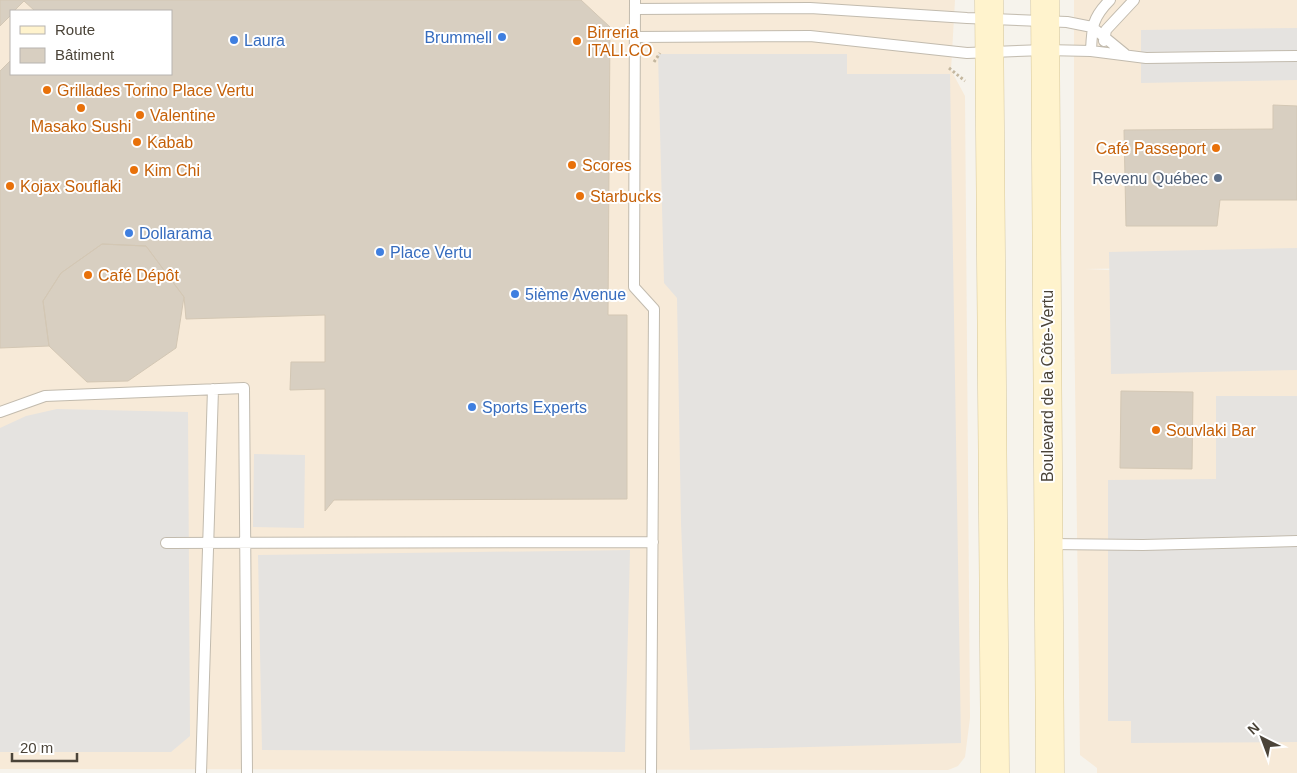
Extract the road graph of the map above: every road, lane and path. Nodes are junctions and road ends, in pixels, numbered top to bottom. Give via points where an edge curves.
1 (1110, 0) edge
2 (1134, 0) edge
3 (635, 4) edge
4 (989, 9) edge
5 (1045, 10) edge
6 (1092, 27) junction
7 (635, 37) junction
8 (1104, 37) junction
9 (667, 50) dead end
10 (1045, 50) junction
11 (1091, 51) junction
12 (991, 52) junction
13 (1103, 52) junction
14 (1125, 54) junction
15 (1297, 56) edge
16 (654, 62) dead end
17 (943, 64) dead end
18 (965, 82) dead end
19 (213, 389) junction
20 (0, 412) edge
21 (1297, 541) edge
22 (653, 542) junction
23 (166, 543) dead end
24 (208, 543) junction
25 (246, 544) junction
26 (1048, 544) junction
27 (201, 773) edge
28 (247, 773) edge
29 (651, 773) edge
30 (994, 773) edge
31 (1050, 773) edge

1 - 6 lane via 1098,12
2 - 8 lane via 1110,24
3 - 4 lane
3 - 7 lane
4 - 5 lane
4 - 12 main road
5 - 6 lane
5 - 10 main road, Boulevard de la Côte-Vertu
6 - 8 lane
6 - 11 lane
7 - 12 lane via 810,36 967,53
7 - 22 lane via 634,288 654,309
8 - 13 lane
8 - 14 lane
9 - 16 path via 659,53
10 - 11 lane
10 - 12 lane
10 - 26 main road, Boulevard de la Côte-Vertu
11 - 13 lane
12 - 30 main road
13 - 14 lane
14 - 15 lane via 1146,58
17 - 18 path
19 - 20 lane via 45,396
19 - 24 lane
19 - 25 lane via 244,388
21 - 26 lane
22 - 25 lane
22 - 29 lane
23 - 24 lane
24 - 25 lane
24 - 27 lane
25 - 28 lane
26 - 31 main road, Boulevard de la Côte-Vertu

